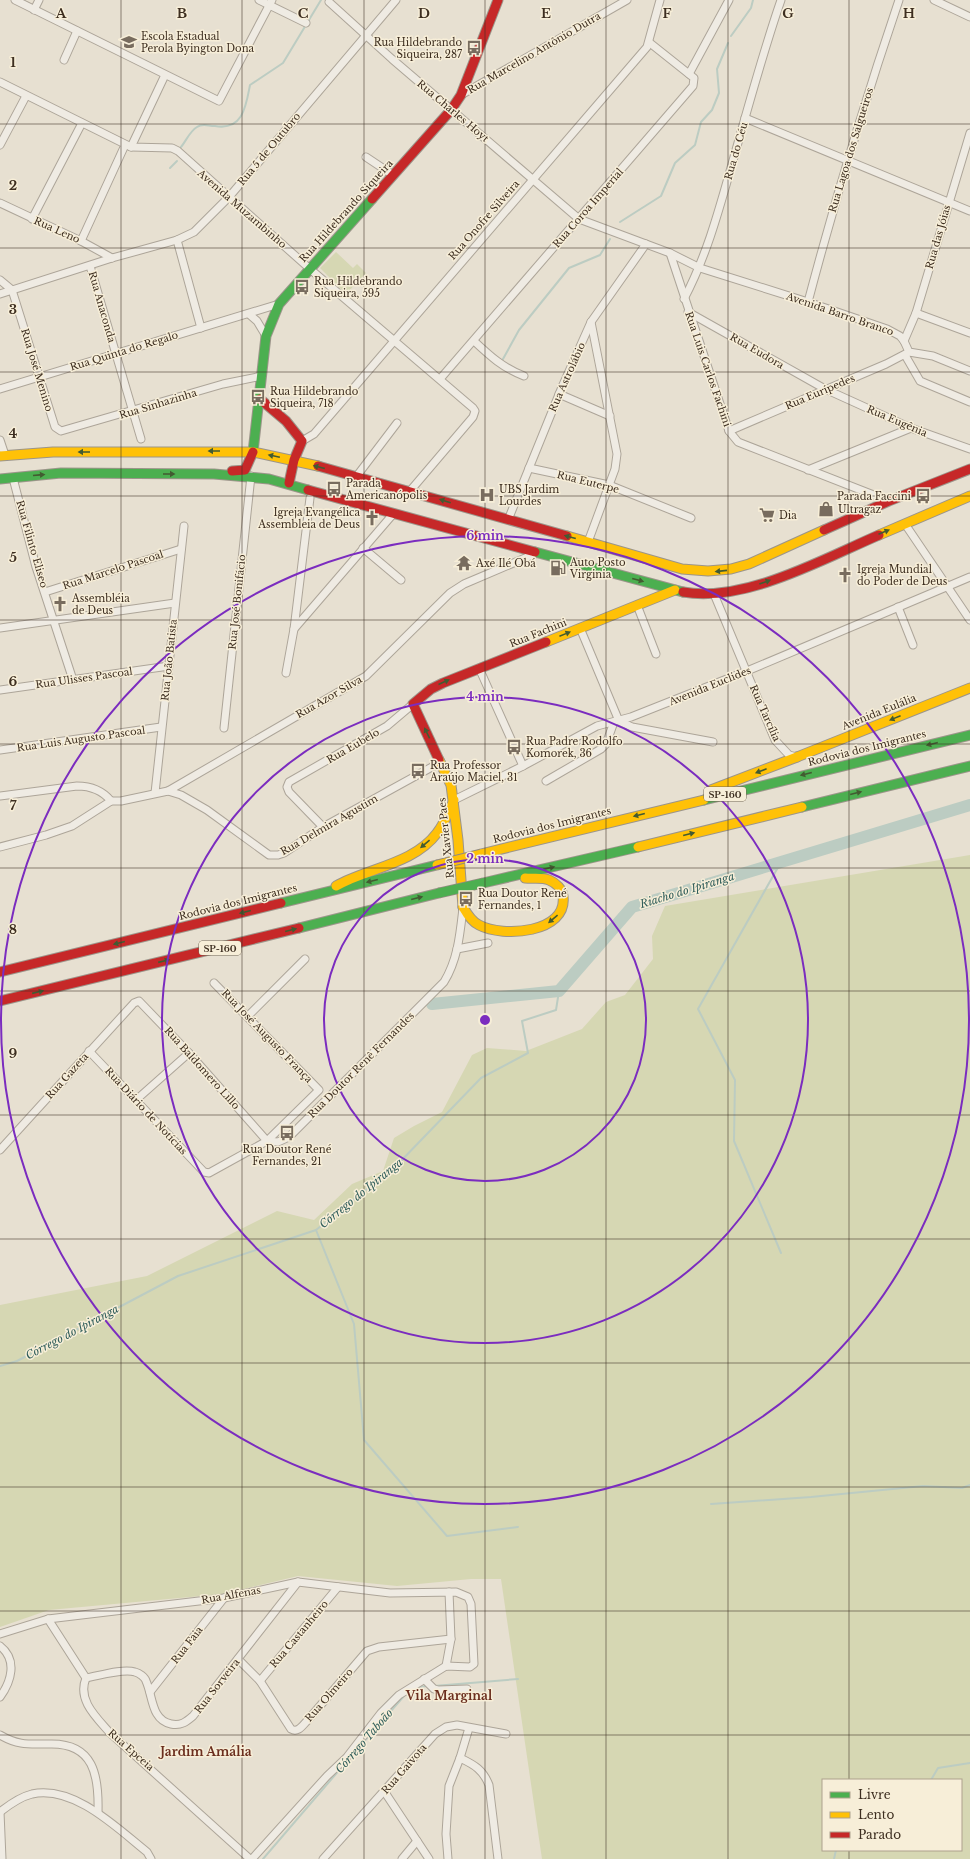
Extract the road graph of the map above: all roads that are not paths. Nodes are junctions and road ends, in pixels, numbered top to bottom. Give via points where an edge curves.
1 (15, 0) edge
2 (39, 0) edge
3 (259, 0) edge
4 (396, 0) edge
5 (498, 0) edge
6 (627, 0) edge
7 (660, 0) edge
8 (729, 0) edge
9 (781, 0) edge
10 (898, 0) edge
11 (934, 0) edge
12 (329, 2) dead end
13 (271, 3) edge
14 (34, 10) junction
15 (970, 17) edge
16 (306, 22) dead end
17 (77, 31) junction
18 (365, 35) junction
19 (650, 43) junction
20 (64, 60) dead end
21 (689, 74) junction
22 (165, 75) junction
23 (0, 82) edge
24 (461, 95) junction
25 (26, 96) junction
26 (451, 110) junction
27 (745, 118) junction
28 (82, 123) junction
29 (970, 133) edge
30 (0, 145) edge
31 (128, 146) junction
32 (366, 156) dead end
33 (847, 160) junction
34 (393, 175) junction
35 (534, 180) junction
36 (229, 197) junction
37 (948, 202) junction
38 (0, 204) edge
39 (970, 211) edge
40 (32, 219) junction
41 (579, 219) junction
42 (177, 240) junction
43 (81, 241) junction
44 (646, 244) junction
45 (670, 253) junction
46 (112, 258) junction
47 (90, 266) junction
48 (700, 268) junction
49 (310, 269) junction
50 (0, 280) edge
51 (12, 290) junction
52 (0, 294) edge
53 (684, 299) junction
54 (808, 302) junction
55 (279, 304) junction
56 (688, 312) junction
57 (916, 313) junction
58 (249, 314) junction
59 (591, 322) junction
60 (201, 328) junction
61 (970, 333) edge
62 (266, 336) junction
63 (394, 341) junction
64 (474, 341) junction
65 (904, 341) junction
66 (907, 353) junction
67 (116, 354) junction
68 (970, 371) edge
69 (262, 376) junction
70 (524, 376) dead end
71 (39, 377) junction
72 (440, 379) junction
73 (0, 389) edge
74 (825, 389) junction
75 (559, 394) junction
76 (260, 399) junction
77 (970, 402) edge
78 (133, 411) junction
79 (276, 412) junction
80 (610, 416) junction
81 (258, 417) junction
82 (397, 422) dead end
83 (55, 427) joint
84 (911, 428) junction
85 (729, 431) junction
86 (141, 439) dead end
87 (0, 440) edge
88 (302, 440) junction
89 (970, 449) edge
90 (253, 452) junction
91 (2, 456) edge
92 (294, 460) junction
93 (529, 468) junction
94 (970, 469) edge
95 (808, 470) junction
96 (214, 474) junction
97 (251, 476) junction
98 (356, 477) junction
99 (13, 478) junction
100 (0, 479) edge
101 (289, 483) junction
102 (609, 486) junction
103 (410, 491) junction
104 (970, 496) edge
105 (310, 498) dead end
106 (889, 501) junction
107 (394, 513) junction
108 (691, 518) dead end
109 (508, 520) junction
110 (905, 524) junction
111 (184, 526) dead end
112 (588, 542) junction
113 (364, 548) junction
114 (181, 549) junction
115 (539, 552) junction
116 (970, 577) edge
117 (401, 580) dead end
118 (947, 586) junction
119 (675, 590) junction
120 (45, 592) junction
121 (714, 594) junction
122 (176, 603) junction
123 (637, 605) junction
124 (898, 607) junction
125 (970, 620) edge
126 (55, 621) junction
127 (0, 628) edge
128 (580, 628) junction
129 (294, 629) junction
130 (914, 645) dead end
131 (656, 654) dead end
132 (169, 666) junction
133 (479, 668) junction
134 (747, 671) junction
135 (286, 673) dead end
136 (73, 680) junction
137 (970, 688) edge
138 (0, 690) edge
139 (412, 704) junction
140 (616, 722) junction
141 (161, 727) junction
142 (224, 728) dead end
143 (970, 735) edge
144 (713, 742) dead end
145 (0, 750) edge
146 (797, 757) junction
147 (441, 762) junction
148 (522, 766) junction
149 (970, 766) edge
150 (546, 781) dead end
151 (168, 792) junction
152 (155, 793) junction
153 (0, 796) edge
154 (454, 800) junction
155 (111, 801) junction
156 (662, 809) junction
157 (324, 827) junction
158 (0, 847) edge
159 (518, 875) junction
160 (329, 891) junction
161 (463, 907) junction
162 (488, 943) dead end
163 (458, 949) junction
164 (305, 959) dead end
165 (0, 972) edge
166 (214, 983) dead end
167 (0, 1001) edge
168 (134, 1003) joint
169 (248, 1016) junction
170 (89, 1051) junction
171 (189, 1053) junction
172 (136, 1100) junction
173 (267, 1142) junction
174 (0, 1150) edge
175 (204, 1172) joint
176 (298, 1582) junction
177 (338, 1587) junction
178 (449, 1592) junction
179 (224, 1598) junction
180 (48, 1619) junction
181 (0, 1634) edge
182 (451, 1639) junction
183 (0, 1646) edge
184 (238, 1659) junction
185 (446, 1666) junction
186 (86, 1678) junction
187 (424, 1679) junction
188 (260, 1681) junction
189 (467, 1689) dead end
190 (150, 1692) junction
191 (0, 1697) edge
192 (469, 1728) junction
193 (506, 1734) dead end
194 (0, 1735) edge
195 (460, 1758) junction
196 (384, 1791) junction
197 (0, 1812) edge
198 (98, 1812) junction
199 (417, 1841) junction
200 (2, 1859) edge
201 (151, 1859) edge
202 (251, 1859) edge
203 (323, 1859) edge
204 (402, 1859) edge
205 (429, 1859) edge
206 (448, 1859) edge
207 (498, 1859) edge

1 - 14 street
2 - 14 street
3 - 13 street
4 - 18 street, Rua 5 de Outubro
5 - 24 main road, Rua Hildebrando Siqueira
6 - 24 street, Rua Marcelino Antônio Dutra
7 - 19 street, Rua Onofre Silveira
8 - 21 street
9 - 27 street, Rua do Céu
10 - 33 street, Rua Lagoa dos Salgueiros
11 - 15 street
12 - 18 street, Rua Charles Hoyt
13 - 16 street
13 - 22 street via 219,101
14 - 17 street
17 - 20 street
17 - 22 street
18 - 26 street, Rua Charles Hoyt
18 - 36 street, Rua 5 de Outubro
19 - 21 street
19 - 35 street, Rua Onofre Silveira
21 - 41 street, Rua Coroa Imperial via 694,80 693,86
22 - 31 street
23 - 25 street, Avenida Muzambinho
24 - 26 main road, Rua Hildebrando Siqueira
25 - 28 street, Avenida Muzambinho
25 - 30 street
26 - 34 main road, Rua Hildebrando Siqueira
26 - 35 street, Rua Charles Hoyt
27 - 33 street
27 - 48 street, Rua do Céu
28 - 31 street, Avenida Muzambinho
28 - 40 street
29 - 37 street, Rua das Jóias
31 - 36 street, Avenida Muzambinho via 172,148
31 - 43 street
32 - 34 street
33 - 37 street
33 - 54 street, Rua Lagoa dos Salgueiros
34 - 49 main road, Rua Hildebrando Siqueira
35 - 41 street, Rua Charles Hoyt
35 - 63 street, Rua Onofre Silveira
36 - 42 street, Rua 5 de Outubro via 194,232
36 - 49 street, Avenida Muzambinho
37 - 39 street
37 - 57 street, Rua das Jóias
38 - 40 street, Rua Leno
40 - 43 street, Rua Leno
41 - 44 street
41 - 64 street, Rua Coroa Imperial
42 - 46 street, Rua 5 de Outubro
42 - 60 street
43 - 46 street, Rua Leno
44 - 45 street
44 - 59 street, Rua Astrolábio
45 - 48 street, Avenida Barro Branco
45 - 53 street, Rua Luis Carlos Fachini
46 - 47 street, Rua 5 de Outubro
47 - 51 street, Rua 5 de Outubro
47 - 67 street, Rua Anaconda
48 - 53 street, Rua do Céu
48 - 54 street, Avenida Barro Branco
49 - 55 main road, Rua Hildebrando Siqueira
49 - 63 street, Avenida Muzambinho
50 - 51 street
51 - 52 street, Rua 5 de Outubro
51 - 71 street, Rua José Menino
53 - 56 street, Rua Luis Carlos Fachini
54 - 65 street, Avenida Barro Branco via 887,329
55 - 58 street, Rua Quinta do Regalo
55 - 62 main road, Rua Hildebrando Siqueira
56 - 74 street, Rua Eudora
56 - 85 street, Rua Luis Carlos Fachini
57 - 61 street
57 - 65 street, Rua das Jóias
58 - 60 street, Rua Quinta do Regalo
58 - 62 street via 257,321
59 - 75 street, Rua Astrolábio
59 - 80 street
60 - 67 street, Rua Quinta do Regalo
62 - 69 main road, Rua Hildebrando Siqueira
63 - 72 street, Avenida Muzambinho
63 - 88 street, Rua Onofre Silveira via 314,434
64 - 70 street via 499,364
64 - 72 street, Rua Coroa Imperial
65 - 66 street, Avenida Barro Branco
66 - 68 street via 933,356
66 - 74 street, Rua Eurípedes
66 - 77 street, Avenida Barro Branco via 920,381
67 - 71 street, Rua Quinta do Regalo
67 - 78 street, Rua Anaconda
69 - 76 main road, Rua Hildebrando Siqueira
69 - 78 street, Rua Sinhazinha via 223,384
71 - 73 street, Rua Quinta do Regalo
71 - 83 street, Rua José Menino
72 - 103 street, Avenida Muzambinho via 475,411 473,417
74 - 84 street, Rua Eugênia
74 - 85 street, Rua Eurípedes
75 - 80 street
75 - 93 street, Rua Astrolábio
76 - 79 main road
76 - 81 main road, Rua Hildebrando Siqueira
78 - 83 street, Rua Sinhazinha via 65,431
78 - 86 street, Rua Anaconda
79 - 81 main road via 265,412
79 - 88 main road
80 - 102 street via 617,454
81 - 90 main road, Rua Hildebrando Siqueira
82 - 98 street
84 - 89 street, Rua Eugênia
84 - 95 street
85 - 95 street, Rua Luis Carlos Fachini via 738,442
87 - 91 street
88 - 92 main road
90 -> 91 main road via 53,452
92 -> 90 main road
90 - 96 main road, Rua Hildebrando Siqueira via 245,470
98 -> 92 main road
92 - 101 main road
93 - 102 street, Rua Euterpe
93 - 109 street, Rua Astrolábio
94 - 106 main road
95 - 106 street, Rua Luis Carlos Fachini
96 - 97 main road
99 -> 96 main road via 61,473
97 - 101 main road
97 - 142 street, Rua José Bonifácio
98 - 103 main road
99 - 100 main road
99 - 120 street, Rua Filinto Eliseo via 27,536
101 - 107 main road
102 - 108 street, Rua Euterpe
102 - 112 street
109 -> 103 main road
104 - 110 main road
105 - 129 street
106 -> 112 main road via 749,564 729,570 708,572 682,569
107 - 113 street
107 - 115 main road
112 -> 109 main road
110 - 118 street
121 -> 110 main road via 747,588 778,578
111 - 114 street, Rua João Batista
113 - 117 street
113 - 129 street
114 - 120 street, Rua Marcelo Pascoal
114 - 122 street, Rua João Batista
115 -> 119 main road
115 - 151 street, Rua Azor Silva via 464,584 450,593 366,676
116 - 118 street, Avenida Euclides
118 - 124 street, Avenida Euclides
118 - 125 street
119 - 121 main road
119 - 123 main road, Rua Fachini
120 - 126 street, Rua Filinto Eliseo
121 - 134 street, Rua Tarcília
122 - 126 street
122 - 132 street, Rua João Batista
123 - 128 main road, Rua Fachini
123 - 131 street
124 - 130 street
124 - 134 street, Avenida Euclides
126 - 127 street
126 - 136 street, Rua Filinto Eliseo
133 -> 128 main road, Rua Fachini
128 - 140 street
129 - 135 street
132 - 136 street, Rua Ulisses Pascoal
132 - 141 street, Rua João Batista
139 -> 133 main road, Rua Fachini via 431,689
133 - 148 street
134 - 140 street, Avenida Euclides
134 - 146 street, Rua Tarcília via 776,740 789,754
136 - 138 street, Rua Ulisses Pascoal
137 -> 146 main road, Avenida Eulália
147 -> 139 main road, Rua Xavier Paes
139 - 157 street, Rua Eubelo via 387,726 289,782 289,792
140 - 144 street
140 - 148 street, Avenida Euclides via 596,726
140 - 150 street via 601,749
141 - 145 street, Rua Luis Augusto Pascoal
141 - 152 street, Rua João Batista
143 -> 156 main road, Rodovia dos Imigrantes / SP-160
146 -> 156 main road, Avenida Eulália
147 - 154 main road, Rua Xavier Paes via 451,785
147 - 157 street, Rua Delmira Agustim
148 - 154 street, Avenida Euclides
159 -> 149 main road, SP-160
151 - 152 street, Rua Delmira Agustim
151 - 157 street, Rua Delmira Agustim via 181,795 207,810 268,855 284,853
152 - 155 street, Rua Delmira Agustim
153 - 155 street via 89,786 104,793
154 -> 160 main road via 443,824 423,847 401,859 350,877
154 - 161 main road, Rua Xavier Paes
155 - 158 street, Rua Delmira Agustim via 72,826
156 -> 160 main road, Rodovia dos Imigrantes / SP-160, bridge
159 -> 161 main road via 548,880 560,889 563,895 562,908 558,916 549,923 519,932 493,932 474,922
167 -> 159 main road, SP-160, bridge
160 -> 165 main road, Rodovia dos Imigrantes / SP-160
161 - 163 street, Rua Doutor Renê Fernandes
162 - 163 street
163 - 173 street, Rua Doutor Renê Fernandes via 444,982 373,1054 289,1137 278,1142
164 - 169 street
166 - 169 street, Rua José Augusto França
168 - 170 street, Rua Gazeta
168 - 171 street, Rua Baldomero Lillo via 142,1003
169 - 173 street, Rua José Augusto França via 319,1090
170 - 172 street, Rua Diário de Notícias
170 - 174 street, Rua Gazeta
171 - 172 street
171 - 173 street, Rua Baldomero Lillo
172 - 175 street, Rua Diário de Notícias
173 - 175 street, Rua Doutor Renê Fernandes via 212,1172
176 - 177 street, Rua Alfenas
176 - 179 street, Rua Alfenas
176 - 184 street, Rua Sorveira
177 - 178 street, Rua Alfenas via 390,1593
177 - 188 street, Rua Castanheiro
178 - 182 street
178 - 185 street, Rua Alfenas via 463,1594 468,1597 471,1604 475,1658 472,1666
179 - 180 street, Rua Alfenas
179 - 190 street, Rua Faia
180 - 181 street, Rua Alfenas
180 - 186 street
182 - 185 street
182 - 188 street, Rua Olmeiro via 379,1647 367,1651 298,1730 291,1729
183 - 191 street via 6,1651 12,1672 9,1683
184 - 188 street, Rua Olmeiro
184 - 190 street, Rua Sorveira via 185,1723 177,1725 162,1720 156,1712
185 - 187 street
186 - 190 street, Rua Sorveira via 134,1671 146,1680
186 - 202 street, Rua Epceia via 82,1687 84,1697 94,1715 110,1733
187 - 189 street via 434,1689 442,1691
187 - 202 street via 399,1695 381,1713 347,1757
192 - 193 street, Rua Gaivota
192 - 195 street
192 - 196 street, Rua Gaivota via 457,1725 446,1727 435,1734
194 - 198 street via 12,1742 25,1745 52,1744 73,1747 84,1754 93,1766 97,1780
195 - 206 street via 449,1786
195 - 207 street via 477,1766 489,1785
196 - 199 street
196 - 203 street, Rua Gaivota
197 - 198 street via 14,1801 41,1792 73,1800
197 - 200 street
198 - 201 street via 147,1852
199 - 204 street
199 - 205 street

